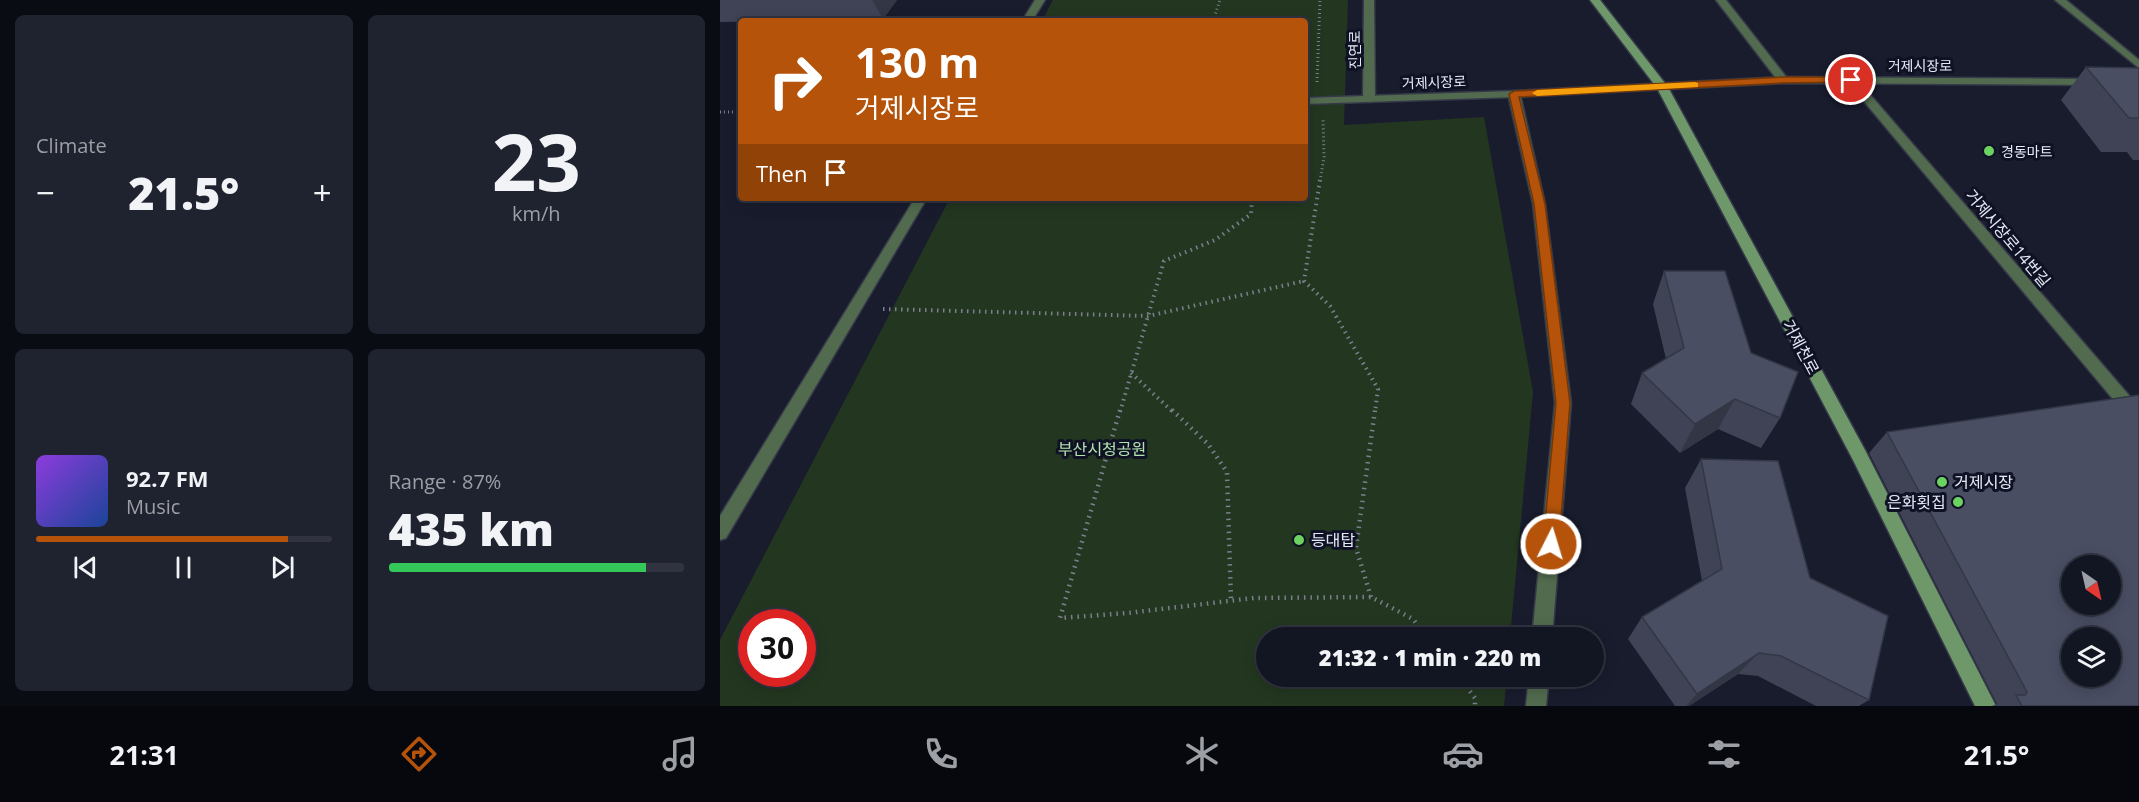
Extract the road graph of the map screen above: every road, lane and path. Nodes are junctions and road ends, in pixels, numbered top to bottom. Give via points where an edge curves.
1 (1040, 0) edge
2 (1220, 0) edge
3 (1320, 0) edge
4 (1368, 0) edge
5 (1595, 0) edge
6 (1721, 0) edge
7 (2060, 0) edge
8 (1029, 18) edge
9 (1215, 18) edge
10 (2139, 65) edge
11 (1783, 80) junction
12 (1851, 80) junction
13 (2103, 82) edge
14 (1317, 86) dead end
15 (1662, 87) junction
16 (1514, 94) junction
17 (1369, 99) junction
18 (1308, 101) edge
19 (1322, 101) junction
20 (720, 112) edge
21 (738, 112) edge
22 (919, 201) edge
23 (1252, 201) edge
24 (1304, 281) junction
25 (855, 308) junction
26 (1148, 316) junction
27 (1131, 373) junction
28 (2139, 418) edge
29 (720, 532) edge
30 (1371, 597) junction
31 (1231, 601) junction
32 (1419, 627) edge
33 (1543, 627) edge
34 (1466, 687) edge
35 (1538, 687) edge
36 (1475, 706) edge
37 (1536, 706) edge
38 (1986, 706) edge

1 - 8 street
2 - 9 path
3 - 14 path
4 - 17 street, 진연로
5 - 15 main road, 거제천로
6 - 11 street
7 - 10 street
11 - 12 street, 거제시장로
11 - 15 street, 거제시장로
12 - 13 street, 거제시장로
12 - 28 street, 거제시장로14번길
15 - 16 street, 거제시장로
15 - 38 main road, 거제천로 via 1859,455
16 - 17 street, 거제시장로
16 - 33 street via 1539,204 1563,403
17 - 19 street, 거제시장로
18 - 19 street, 거제시장로
19 - 24 path via 1324,157
20 - 21 path
22 - 25 street
23 - 26 path via 1251,214 1215,240 1164,261
24 - 26 path
24 - 30 path via 1330,306 1378,389 1356,548
25 - 26 path
25 - 29 street
26 - 27 path
27 - 31 path via 1208,444 1227,472
27 - 31 path via 1060,618
30 - 31 path
30 - 32 path via 1413,619
34 - 36 path via 1475,698
35 - 37 street

